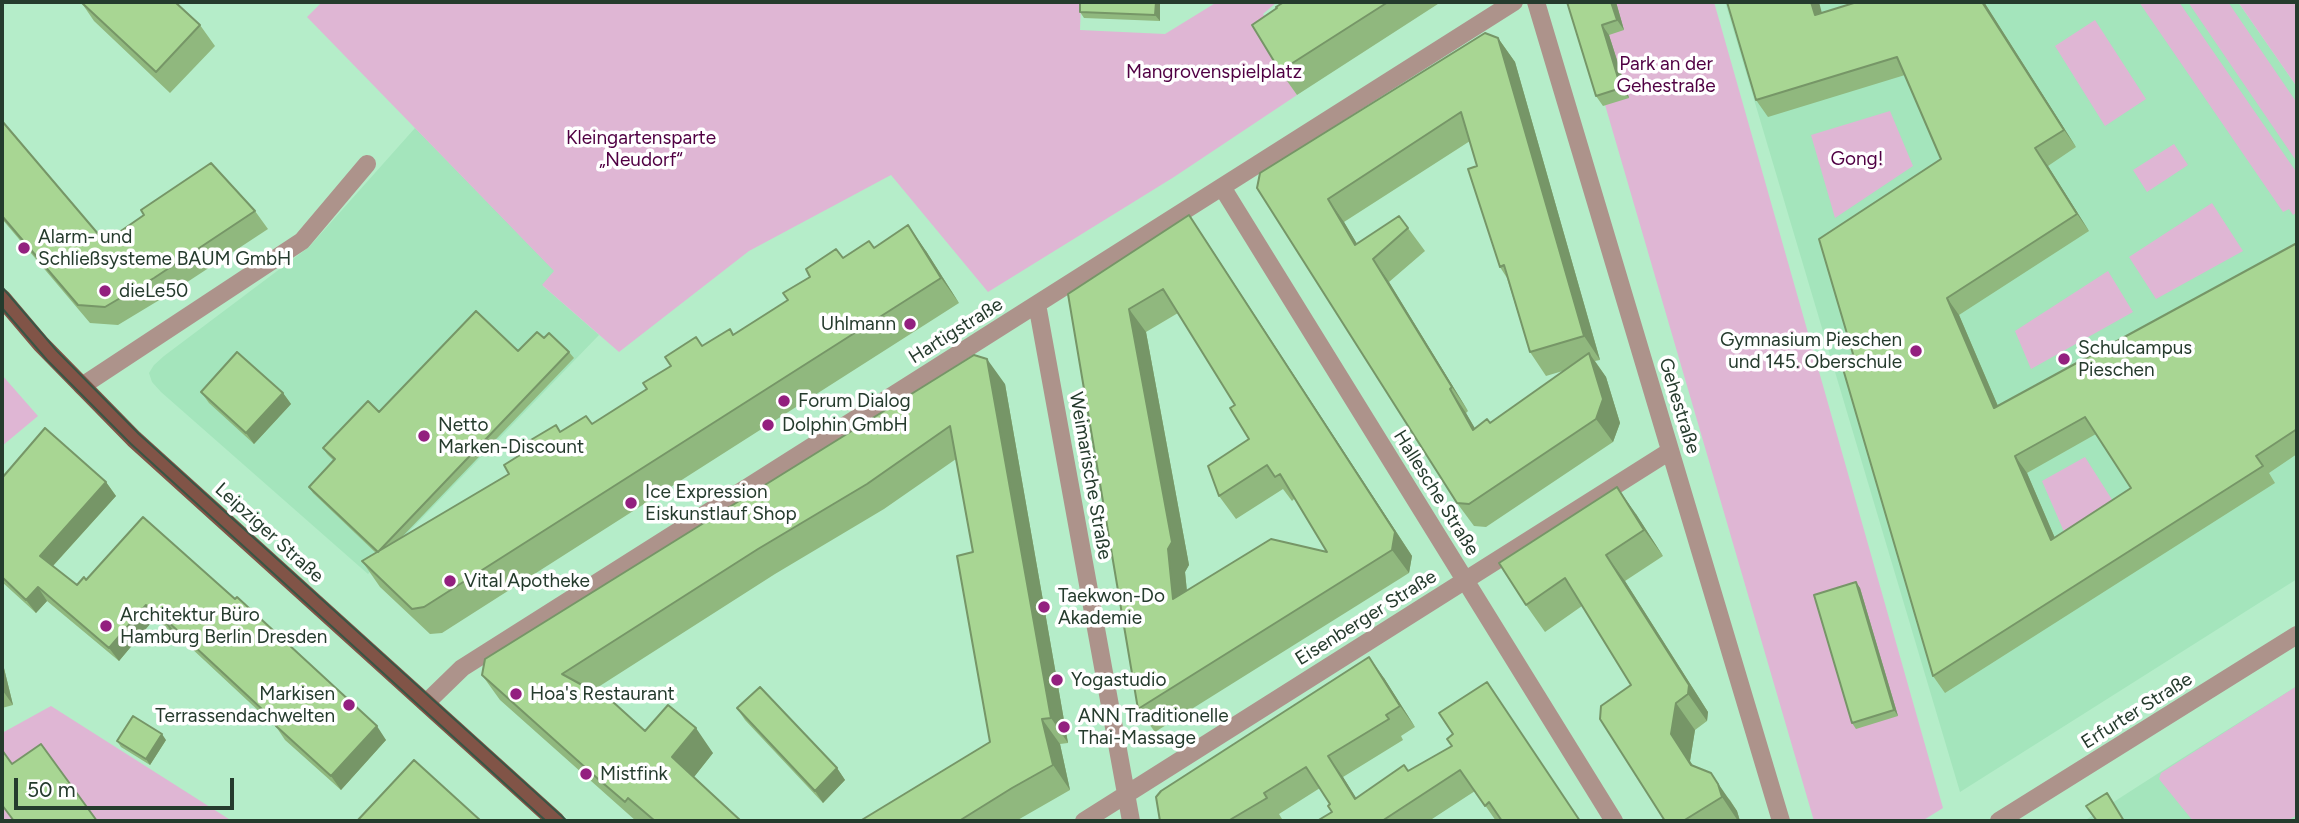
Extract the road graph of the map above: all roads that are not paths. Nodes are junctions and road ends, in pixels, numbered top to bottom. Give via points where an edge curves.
1 (1514, 2) edge
2 (1536, 2) edge
3 (368, 164) dead end
4 (1222, 187) junction
5 (2, 298) edge
6 (1037, 304) junction
7 (82, 386) junction
8 (1670, 451) junction
9 (1465, 580) junction
10 (2297, 635) edge
11 (426, 703) junction
12 (1127, 795) junction
13 (556, 821) edge
14 (1084, 821) edge
15 (1131, 821) edge
16 (1614, 821) edge
17 (1781, 821) edge
18 (1998, 821) edge

1 - 4 street, Hartigstraße
2 - 8 street, Gehestraße
3 - 7 street via 302,241
4 - 6 street, Hartigstraße
4 - 9 street, Hallesche Straße
5 - 7 main road, Leipziger Straße
6 - 11 street, Hartigstraße via 462,668
6 - 12 street, Weimarische Straße
7 - 11 main road, Leipziger Straße via 134,439
8 - 9 street, Eisenberger Straße
8 - 17 street, Gehestraße
9 - 12 street, Eisenberger Straße
9 - 16 street, Hallesche Straße
10 - 18 street, Erfurter Straße
11 - 13 main road, Leipziger Straße
12 - 14 street, Eisenberger Straße
12 - 15 street, Weimarische Straße

